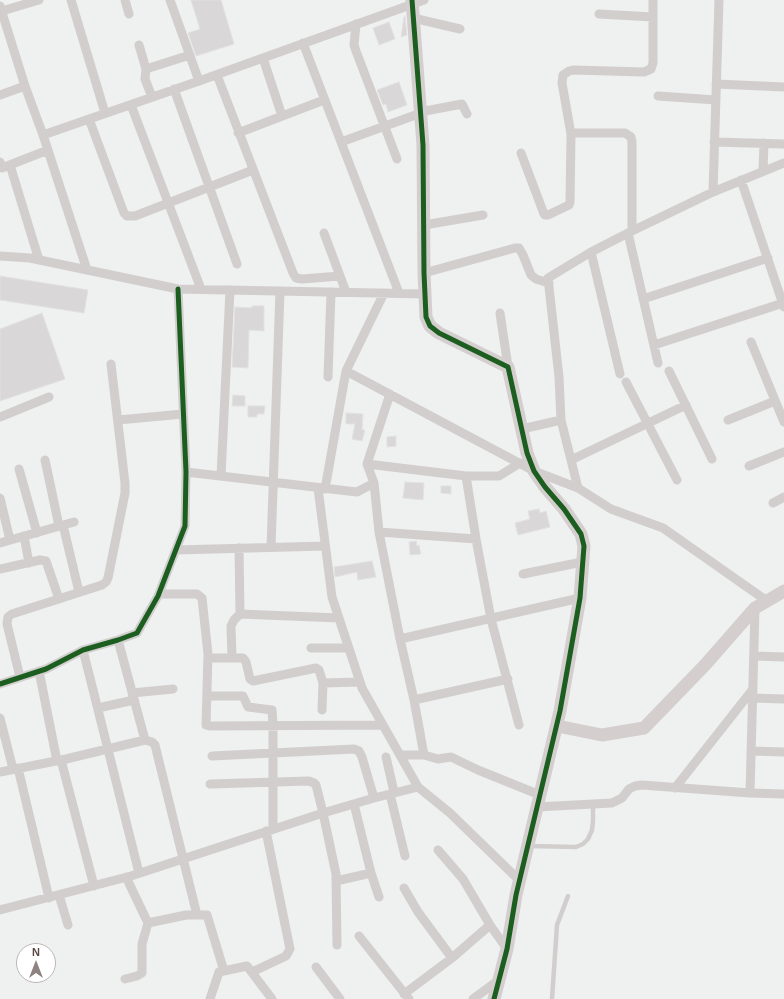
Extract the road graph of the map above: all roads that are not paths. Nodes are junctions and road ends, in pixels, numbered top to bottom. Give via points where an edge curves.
1 (39, 0) edge
2 (71, 0) edge
3 (125, 0) edge
4 (170, 0) edge
5 (652, 0) edge
6 (719, 0) edge
7 (416, 1) edge
8 (1, 8) edge
9 (129, 14) dead end
10 (599, 14) dead end
11 (653, 17) junction
12 (413, 18) junction
13 (356, 24) junction
14 (460, 29) dead end
15 (303, 43) junction
16 (139, 46) dead end
17 (190, 55) junction
18 (263, 58) junction
19 (146, 69) junction
20 (217, 75) junction
21 (199, 81) junction
22 (716, 84) junction
23 (25, 86) junction
24 (784, 87) edge
25 (174, 89) junction
26 (0, 95) edge
27 (658, 96) dead end
28 (152, 97) junction
29 (324, 100) junction
30 (716, 100) junction
31 (131, 105) junction
32 (421, 112) junction
33 (105, 114) junction
34 (467, 114) dead end
35 (282, 116) junction
36 (89, 119) junction
37 (385, 126) junction
38 (238, 133) junction
39 (570, 133) junction
40 (43, 135) junction
41 (341, 142) junction
42 (714, 142) junction
43 (764, 143) junction
44 (784, 144) edge
45 (48, 150) junction
46 (521, 153) dead end
47 (397, 159) dead end
48 (0, 162) edge
49 (783, 164) edge
50 (10, 165) junction
51 (253, 170) junction
52 (763, 171) junction
53 (741, 180) junction
54 (210, 187) junction
55 (713, 192) junction
56 (168, 204) junction
57 (483, 215) dead end
58 (424, 225) junction
59 (324, 232) dead end
60 (630, 232) junction
61 (591, 252) junction
62 (0, 256) edge
63 (768, 258) junction
64 (39, 260) junction
65 (237, 264) dead end
66 (87, 270) junction
67 (424, 273) junction
68 (340, 276) junction
69 (549, 283) junction
70 (178, 289) junction
71 (201, 289) junction
72 (230, 290) junction
73 (280, 291) junction
74 (331, 292) junction
75 (346, 292) junction
76 (384, 293) junction
77 (399, 293) junction
78 (426, 294) junction
79 (644, 299) junction
80 (783, 305) edge
81 (500, 313) dead end
82 (751, 342) dead end
83 (654, 345) junction
84 (658, 363) dead end
85 (111, 364) dead end
86 (508, 367) junction
87 (346, 371) junction
88 (669, 371) dead end
89 (620, 374) dead end
90 (328, 377) dead end
91 (626, 382) dead end
92 (390, 394) junction
93 (49, 396) dead end
94 (775, 401) junction
95 (686, 406) junction
96 (183, 414) junction
97 (0, 417) edge
98 (118, 420) junction
99 (561, 420) junction
100 (728, 420) dead end
101 (784, 422) edge
102 (648, 424) junction
103 (522, 429) junction
104 (784, 452) edge
105 (712, 459) dead end
106 (45, 460) dead end
107 (571, 460) junction
108 (520, 463) junction
109 (368, 464) junction
110 (749, 466) dead end
111 (19, 469) dead end
112 (534, 471) junction
113 (186, 472) junction
114 (221, 476) junction
115 (466, 476) junction
116 (677, 480) dead end
117 (273, 483) junction
118 (374, 483) junction
119 (578, 488) junction
120 (322, 489) junction
121 (784, 497) edge
122 (0, 498) edge
123 (773, 503) dead end
124 (2, 516) edge
125 (74, 522) dead end
126 (61, 526) junction
127 (380, 532) junction
128 (37, 533) junction
129 (24, 536) junction
130 (476, 539) junction
131 (10, 540) junction
132 (0, 543) edge
133 (326, 546) junction
134 (271, 547) junction
135 (239, 548) junction
136 (176, 550) junction
137 (582, 562) junction
138 (29, 563) junction
139 (0, 569) edge
140 (523, 574) dead end
141 (784, 591) edge
142 (79, 592) junction
143 (159, 594) junction
144 (580, 598) junction
145 (59, 599) junction
146 (767, 601) junction
147 (755, 608) junction
148 (240, 614) junction
149 (3, 618) edge
150 (339, 618) junction
151 (491, 619) junction
152 (400, 639) junction
153 (118, 640) junction
154 (311, 648) dead end
155 (349, 648) junction
156 (83, 650) junction
157 (754, 656) junction
158 (784, 657) edge
159 (208, 658) junction
160 (232, 658) junction
161 (39, 671) junction
162 (20, 677) junction
163 (508, 679) junction
164 (360, 682) junction
165 (323, 683) junction
166 (0, 684) edge
167 (173, 689) dead end
168 (753, 694) junction
169 (133, 696) junction
170 (207, 696) junction
171 (784, 699) edge
172 (414, 700) junction
173 (98, 708) junction
174 (322, 710) dead end
175 (0, 718) edge
176 (273, 725) junction
177 (383, 725) junction
178 (519, 725) dead end
179 (557, 726) junction
180 (145, 740) junction
181 (108, 749) junction
182 (751, 750) junction
183 (784, 752) edge
184 (273, 753) junction
185 (424, 755) junction
186 (212, 756) dead end
187 (400, 756) junction
188 (386, 757) dead end
189 (59, 761) junction
190 (16, 769) junction
191 (0, 772) edge
192 (273, 782) junction
193 (210, 784) dead end
194 (418, 787) junction
195 (675, 788) junction
196 (392, 793) junction
197 (750, 793) junction
198 (784, 794) edge
199 (374, 798) junction
200 (539, 801) junction
201 (354, 804) junction
202 (593, 804) junction
203 (323, 813) junction
204 (270, 830) junction
205 (528, 846) junction
206 (438, 850) dead end
207 (405, 856) dead end
208 (182, 859) junction
209 (139, 873) junction
210 (370, 873) junction
211 (126, 877) junction
212 (336, 881) junction
213 (520, 881) junction
214 (94, 886) junction
215 (404, 888) dead end
216 (59, 895) junction
217 (568, 896) dead end
218 (379, 897) dead end
219 (49, 898) junction
220 (0, 910) edge
221 (196, 915) junction
222 (148, 923) junction
223 (68, 925) dead end
224 (490, 925) junction
225 (359, 936) dead end
226 (337, 945) dead end
227 (507, 949) junction
228 (452, 958) junction
229 (316, 967) dead end
230 (224, 971) junction
231 (252, 972) junction
232 (125, 979) dead end
233 (499, 980) junction
234 (407, 996) edge
235 (210, 999) edge
236 (272, 999) edge
237 (340, 999) edge
238 (473, 999) edge
239 (494, 999) edge
240 (552, 999) edge

1 - 8 street
2 - 33 street
3 - 9 street
4 - 17 street
5 - 11 street
6 - 22 street
7 - 12 street
7 - 13 street
8 - 23 street
10 - 11 street
11 - 39 street via 652,66 648,71 573,70 563,75
12 - 14 street
12 - 32 street
13 - 15 street
13 - 37 street via 354,45
15 - 18 street
15 - 29 street
16 - 19 street
17 - 19 street
17 - 21 street
18 - 20 street
18 - 35 street
19 - 28 street via 145,79
20 - 21 street
20 - 38 street
21 - 25 street
22 - 24 street
22 - 30 street
23 - 26 street
23 - 40 street
25 - 28 street
25 - 54 street
27 - 30 street
28 - 31 street
29 - 35 street
29 - 41 street
30 - 42 street
31 - 33 street
31 - 56 street
32 - 34 street via 462,104
32 - 37 street
32 - 58 street
33 - 36 street
35 - 38 street
36 - 40 street
36 - 56 street via 124,213 127,216 135,216
37 - 41 street
37 - 47 street
38 - 51 street
39 - 46 street via 570,204 548,215 544,214
39 - 60 street via 625,134 631,137
40 - 45 street
41 - 77 street
42 - 43 street
42 - 55 street
43 - 44 street
43 - 52 street
45 - 50 street
45 - 66 street
48 - 50 street via 2,168
49 - 52 street
50 - 64 street
51 - 54 street
51 - 68 street via 296,278
52 - 53 street
53 - 55 street
53 - 63 street
54 - 56 street
54 - 65 street
55 - 60 street
56 - 71 street
57 - 58 street
58 - 67 street
59 - 68 street
60 - 61 street
60 - 79 street
61 - 69 street via 548,278
61 - 89 street
62 - 64 street
63 - 79 street
63 - 80 street
64 - 66 street
66 - 70 street
67 - 69 street via 519,248 531,275
67 - 78 street
68 - 75 street
69 - 99 street
70 - 71 street
70 - 96 street
71 - 72 street
72 - 73 street
72 - 114 street
73 - 74 street
73 - 117 street
74 - 75 street
74 - 90 street
75 - 76 street
76 - 77 street
76 - 87 street
77 - 78 street
78 - 86 street via 426,317 430,326 439,334
79 - 83 street
80 - 83 street
81 - 86 street
82 - 94 street
83 - 84 street
85 - 98 street
86 - 103 street
87 - 92 street
87 - 120 street
88 - 95 street
91 - 102 street
92 - 108 street
92 - 109 street
93 - 97 street
94 - 100 street
94 - 101 street
95 - 102 street
95 - 105 street
96 - 98 street
96 - 113 street
98 - 142 street via 125,483 108,578 102,585
99 - 103 street
99 - 107 street
102 - 107 street
102 - 116 street
103 - 112 street
104 - 110 street
106 - 126 street
107 - 119 street
108 - 112 street
108 - 115 street via 499,476
109 - 115 street
109 - 118 street
111 - 128 street
112 - 119 street
112 - 137 street via 581,534 584,546
113 - 114 street
113 - 136 street via 185,526
114 - 117 street
115 - 130 street
117 - 120 street
117 - 134 street
118 - 120 street via 357,492
118 - 127 street
119 - 146 street via 611,508 663,528
120 - 133 street
121 - 123 street
122 - 124 street
124 - 131 street
125 - 126 street
126 - 128 street
126 - 142 street
127 - 130 street
127 - 152 street
128 - 129 street
129 - 131 street
129 - 138 street
130 - 151 street
131 - 132 street
133 - 134 street
133 - 150 street via 332,596
134 - 135 street
135 - 136 street
135 - 148 street
136 - 143 street
137 - 140 street
137 - 144 street
138 - 139 street
138 - 145 street via 40,560 48,563
141 - 146 street
142 - 145 street
143 - 153 street via 137,633
143 - 159 street via 196,594 202,598
144 - 151 street
144 - 179 street
145 - 149 street
146 - 147 street
147 - 157 street
147 - 179 street via 706,665 644,728 602,735
148 - 150 street
148 - 160 street via 231,626
149 - 162 street
150 - 155 street
151 - 152 street
151 - 163 street
152 - 172 street
153 - 156 street
153 - 169 street
154 - 155 street
155 - 164 street
156 - 161 street
156 - 173 street
157 - 158 street
157 - 168 street
159 - 160 street
159 - 170 street
160 - 165 street via 245,659 250,679 253,681 316,668
161 - 162 street
161 - 189 street
162 - 166 street
163 - 172 street
163 - 178 street
164 - 165 street
164 - 177 street
165 - 174 street
167 - 169 street
168 - 171 street
168 - 182 street
168 - 195 street
169 - 173 street
169 - 180 street
170 - 176 street via 243,696 248,707 272,710
170 - 176 street via 206,725
172 - 185 street
173 - 181 street
175 - 190 street
176 - 177 street
176 - 184 street
177 - 187 street
179 - 200 street
180 - 181 street
180 - 208 street via 154,745
181 - 189 street
181 - 209 street
182 - 183 street
182 - 197 street
184 - 186 street
184 - 192 street
184 - 199 street via 354,749 359,751
185 - 187 street
185 - 200 street via 438,759 451,757
187 - 194 street
188 - 196 street
189 - 190 street
189 - 214 street
190 - 191 street
190 - 219 street
192 - 193 street
192 - 203 street via 314,783
192 - 204 street
194 - 196 street
194 - 213 street via 450,813
195 - 197 street
195 - 202 street via 635,786 617,802
196 - 199 street
196 - 207 street
197 - 198 street
199 - 201 street
200 - 202 street
200 - 205 street
201 - 203 street
201 - 210 street
202 - 205 lane via 592,830 583,844 576,847
203 - 204 street
203 - 212 street
204 - 208 street
204 - 231 street via 290,949 286,956
205 - 213 street
206 - 224 street via 463,879
208 - 209 street
208 - 221 street
209 - 211 street
210 - 212 street
210 - 218 street
211 - 214 street
211 - 222 street
212 - 226 street
213 - 227 street
214 - 216 street
215 - 228 street via 418,912
216 - 219 street
216 - 223 street
217 - 240 lane via 557,925
219 - 220 street
221 - 222 street
221 - 230 street via 207,915
222 - 232 street via 142,944 142,973
224 - 227 street
224 - 228 street
225 - 234 street
227 - 233 street
228 - 234 street
229 - 237 street
230 - 231 street via 248,966
230 - 235 street via 219,972
231 - 236 street
233 - 238 street
233 - 239 street

